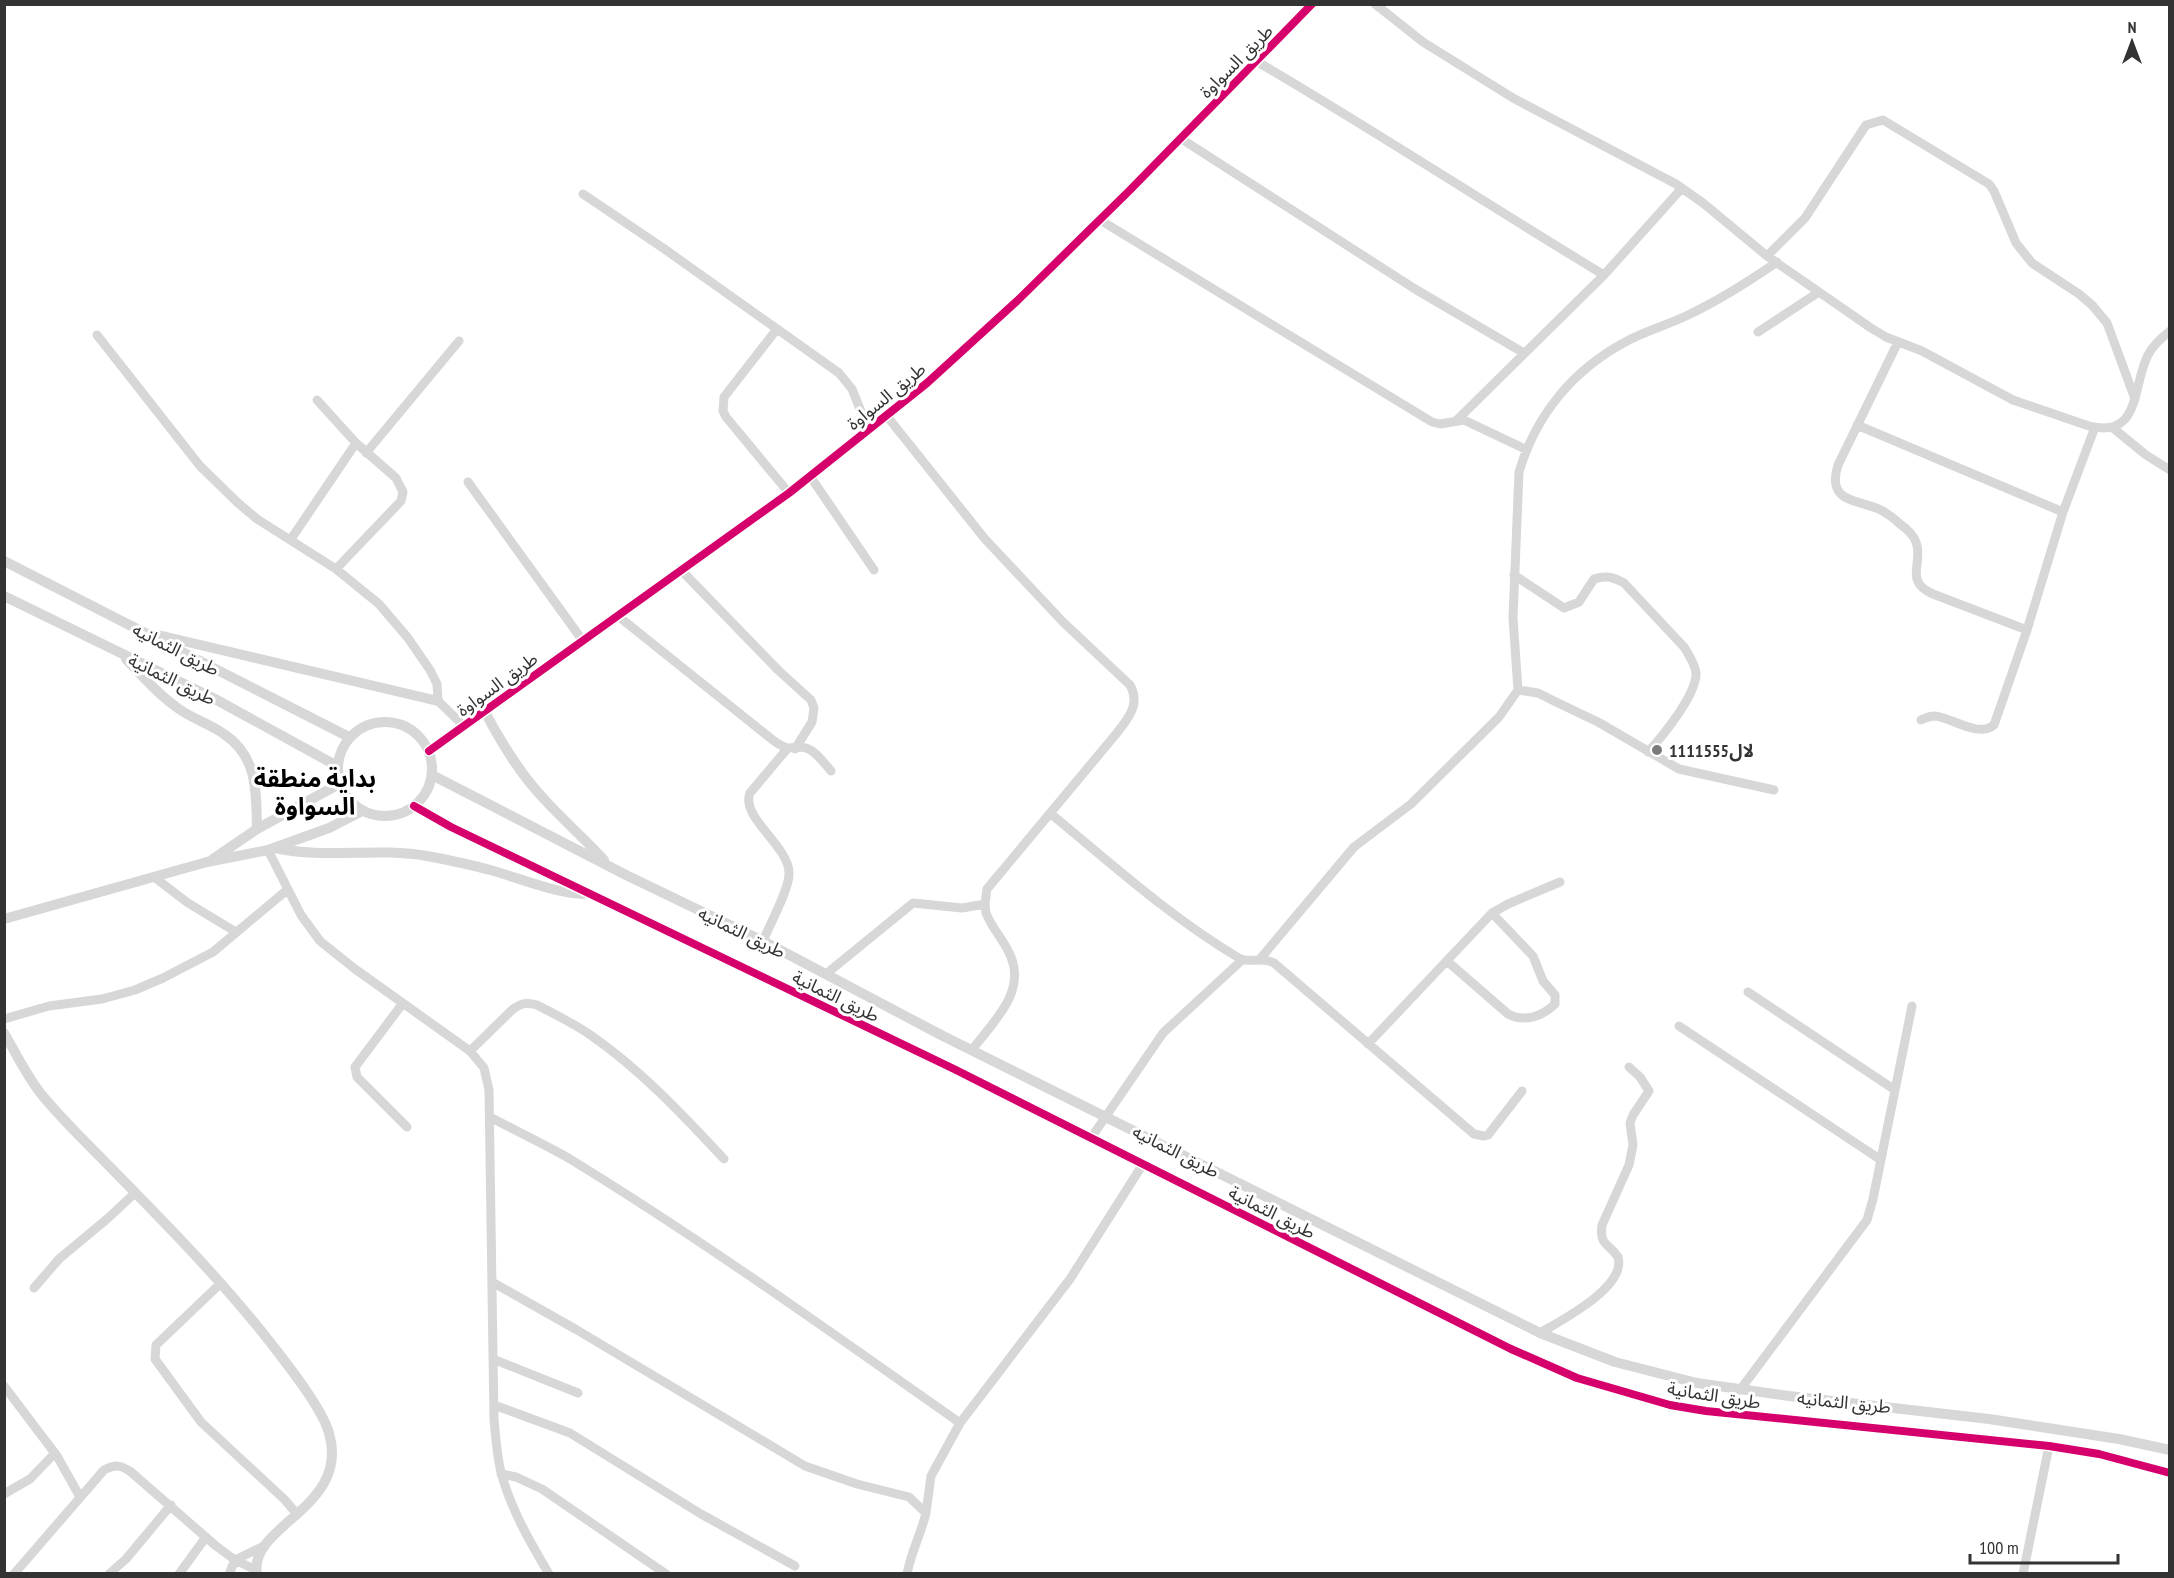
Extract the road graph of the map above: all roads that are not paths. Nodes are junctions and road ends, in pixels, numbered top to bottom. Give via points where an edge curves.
1 (1312, 4) edge
2 (1376, 4) edge
3 (1256, 61) junction
4 (1180, 138) junction
5 (1682, 188) junction
6 (583, 194) dead end
7 (1100, 220) junction
8 (1767, 256) junction
9 (1777, 262) junction
10 (1604, 275) junction
11 (1819, 292) junction
12 (777, 329) junction
13 (2169, 331) edge
14 (1758, 332) dead end
15 (96, 335) dead end
16 (459, 341) dead end
17 (1898, 342) junction
18 (1524, 353) junction
19 (2135, 399) junction
20 (317, 400) dead end
21 (886, 416) junction
22 (1457, 420) junction
23 (1857, 425) junction
24 (2095, 427) junction
25 (2113, 428) junction
26 (868, 429) junction
27 (356, 443) junction
28 (1527, 450) junction
29 (366, 453) junction
30 (2169, 470) edge
31 (810, 476) junction
32 (468, 482) dead end
33 (789, 493) junction
34 (2063, 512) junction
35 (291, 538) junction
36 (4, 561) edge
37 (336, 569) junction
38 (680, 569) junction
39 (874, 570) dead end
40 (1514, 575) junction
41 (4, 596) edge
42 (618, 616) junction
43 (2027, 630) junction
44 (140, 631) junction
45 (583, 641) junction
46 (121, 655) junction
47 (1518, 690) junction
48 (438, 700) junction
49 (485, 712) junction
50 (1921, 720) dead end
51 (464, 726) junction
52 (349, 737) junction
53 (790, 749) junction
54 (429, 751) junction
55 (1648, 752) junction
56 (337, 766) junction
57 (831, 771) dead end
58 (432, 775) junction
59 (339, 784) junction
60 (1774, 790) dead end
61 (414, 806) junction
62 (362, 811) junction
63 (1051, 814) junction
64 (257, 829) junction
65 (272, 849) junction
66 (207, 862) junction
67 (610, 866) junction
68 (154, 877) junction
69 (1560, 882) dead end
70 (287, 890) junction
71 (592, 895) junction
72 (985, 904) junction
73 (1492, 913) junction
74 (4, 919) edge
75 (236, 932) junction
76 (763, 941) junction
77 (1260, 959) junction
78 (1242, 960) junction
79 (1447, 961) junction
80 (826, 974) junction
81 (1748, 992) dead end
82 (403, 1004) junction
83 (1912, 1006) dead end
84 (4, 1019) edge
85 (1679, 1026) dead end
86 (4, 1033) edge
87 (1368, 1044) junction
88 (972, 1050) junction
89 (470, 1051) junction
90 (1629, 1067) dead end
91 (1895, 1090) junction
92 (1522, 1091) dead end
93 (1105, 1116) junction
94 (490, 1117) junction
95 (407, 1127) dead end
96 (1091, 1138) junction
97 (724, 1159) dead end
98 (1881, 1160) junction
99 (1143, 1164) junction
100 (135, 1192) junction
101 (492, 1282) junction
102 (221, 1283) junction
103 (34, 1288) dead end
104 (1540, 1333) junction
105 (493, 1359) junction
106 (4, 1386) edge
107 (1740, 1390) junction
108 (578, 1393) dead end
109 (494, 1405) junction
110 (960, 1423) junction
111 (2049, 1446) junction
112 (2169, 1450) edge
113 (55, 1453) junction
114 (2169, 1473) edge
115 (501, 1474) junction
116 (4, 1494) edge
117 (80, 1497) junction
118 (171, 1505) junction
119 (926, 1513) junction
120 (297, 1514) junction
121 (206, 1537) junction
122 (264, 1546) junction
123 (235, 1560) junction
124 (795, 1566) dead end
125 (256, 1572) edge
126 (14, 1574) edge
127 (109, 1574) edge
128 (179, 1574) edge
129 (229, 1574) edge
130 (549, 1574) edge
131 (666, 1574) edge
132 (907, 1574) edge
133 (2023, 1574) edge

1 - 3 street, طريق السواوة
2 - 5 street via 1423,42 1513,98
3 - 4 street, طريق السواوة
3 - 10 street
4 - 7 street, طريق السواوة
4 - 18 street via 1415,289
5 - 8 street
5 - 10 street
6 - 12 street
7 - 21 street, طريق السواوة via 973,343
7 - 22 street via 1426,419 1440,424
8 - 9 street
8 - 19 street via 1805,218 1866,125 1883,120 1989,184 2016,243 2032,263 2079,294 2103,317
9 - 11 street
9 - 28 street via 1735,291 1602,355 1560,393
10 - 18 street
11 - 14 street
11 - 17 street
12 - 26 street via 847,381
12 - 33 street via 724,397 722,405 726,417
13 - 19 street via 2147,356
15 - 35 street via 206,472 257,519
16 - 29 street
17 - 23 street
17 - 24 street via 2013,400
18 - 22 street
19 - 25 street via 2124,421
20 - 27 street
21 - 26 street, طريق السواوة
21 - 63 street via 985,539 1134,692 1135,703 1126,721
22 - 28 street via 1474,423
23 - 34 street
23 - 43 street via 1835,476 1838,493 1883,511 1911,533 1918,552 1916,574 1923,589
24 - 25 street
24 - 34 street
25 - 30 street
26 - 31 street, طريق السواوة
27 - 29 street
27 - 35 street
28 - 40 street via 1519,472
29 - 37 street via 396,478 403,497
31 - 33 street, طريق السواوة
31 - 39 street
32 - 45 street
33 - 38 street, طريق السواوة
34 - 43 street
35 - 37 street
36 - 44 street, طريق الثمانيه
37 - 48 street via 379,604 408,638 430,670
38 - 42 street, طريق السواوة
38 - 53 street via 811,700 812,722
40 - 47 street
40 - 55 street via 1564,608 1579,602 1594,579 1609,576 1624,583 1684,648 1694,664 1693,683 1670,726
41 - 46 street, طريق الثمانية
42 - 45 street, طريق السواوة
42 - 53 street via 713,694
43 - 50 street via 1994,725 1977,729 1932,716
44 - 48 street
44 - 52 street, طريق الثمانيه
45 - 49 street, طريق السواوة
46 - 56 street, طريق الثمانية via 214,699
46 - 64 street via 162,697 226,735 244,752 255,783
47 - 55 street via 1538,693
47 - 77 street via 1499,717 1411,804 1354,847
48 - 51 street
49 - 51 street, طريق السواوة
49 - 67 street via 521,772
51 - 54 street, طريق السواوة
52 - 54 street via 368,724 392,722 414,732
52 - 56 street
53 - 57 street via 809,749
53 - 76 street via 748,799 750,809 783,855 790,874
54 - 58 street
55 - 60 street via 1692,773
56 - 59 street
58 - 61 street via 426,792
58 - 67 street, طريق الثمانيه
59 - 62 street via 344,795
59 - 64 street
61 - 62 street via 389,816
61 - 71 street, طريق الثمانية
62 - 65 street
63 - 72 street via 987,889
63 - 78 street via 1165,909
64 - 66 street
65 - 66 street
65 - 70 street
65 - 71 street via 426,856 494,871 553,891
66 - 68 street
67 - 76 street, طريق الثمانيه
68 - 74 street
68 - 75 street
69 - 73 street
70 - 75 street
70 - 82 street via 320,941
71 - 96 street, طريق الثمانية
72 - 80 street via 962,908 913,903
72 - 88 street via 989,920 1012,959 1016,982 1007,1004
73 - 79 street
73 - 79 street via 1533,956 1543,981 1556,995 1556,1004 1529,1018 1514,1018
75 - 84 street via 205,957 135,990
76 - 80 street, طريق الثمانيه
77 - 78 street
77 - 87 street via 1274,963
78 - 93 street via 1163,1033
79 - 87 street
80 - 88 street, طريق الثمانيه
81 - 91 street
82 - 89 street
82 - 95 street via 355,1067 357,1077
83 - 91 street
85 - 98 street
86 - 100 street via 40,1094
87 - 92 street via 1474,1134 1488,1135
88 - 93 street, طريق الثمانيه
89 - 94 street via 484,1068
89 - 97 street via 513,1009 521,1004 537,1005 587,1032 619,1056
90 - 104 street via 1649,1091 1630,1123 1632,1154 1600,1236 1618,1257 1619,1268 1593,1300
91 - 98 street
93 - 96 street
93 - 104 street, طريق الثمانيه
94 - 101 street
94 - 110 street via 569,1159 660,1217
96 - 99 street, طريق الثمانية
98 - 107 street via 1871,1208 1862,1228
99 - 110 street via 1070,1279
99 - 111 street, طريق الثمانية via 1511,1349 1578,1378 1670,1405 1706,1411
100 - 102 street
100 - 103 street via 59,1259
101 - 105 street
101 - 119 street via 805,1466 909,1497
102 - 120 street via 280,1356 317,1409 329,1434 330,1473 317,1496
102 - 120 street via 156,1345 155,1359 201,1422
104 - 107 street, طريق الثمانيه via 1615,1362
105 - 108 street
105 - 109 street
106 - 113 street
107 - 112 street, طريق الثمانيه via 1989,1419
109 - 115 street
109 - 124 street via 570,1433 701,1514
110 - 119 street via 932,1476
111 - 114 street, طريق الثمانية via 2099,1454
111 - 133 street
113 - 116 street via 30,1479
113 - 117 street
115 - 130 street via 516,1516
115 - 131 street via 542,1489
117 - 118 street via 104,1470 114,1465 122,1466
117 - 126 street
118 - 121 street
118 - 127 street
119 - 132 street
120 - 122 street
121 - 123 street
121 - 128 street
122 - 123 street
122 - 125 street
123 - 125 street
123 - 129 street

